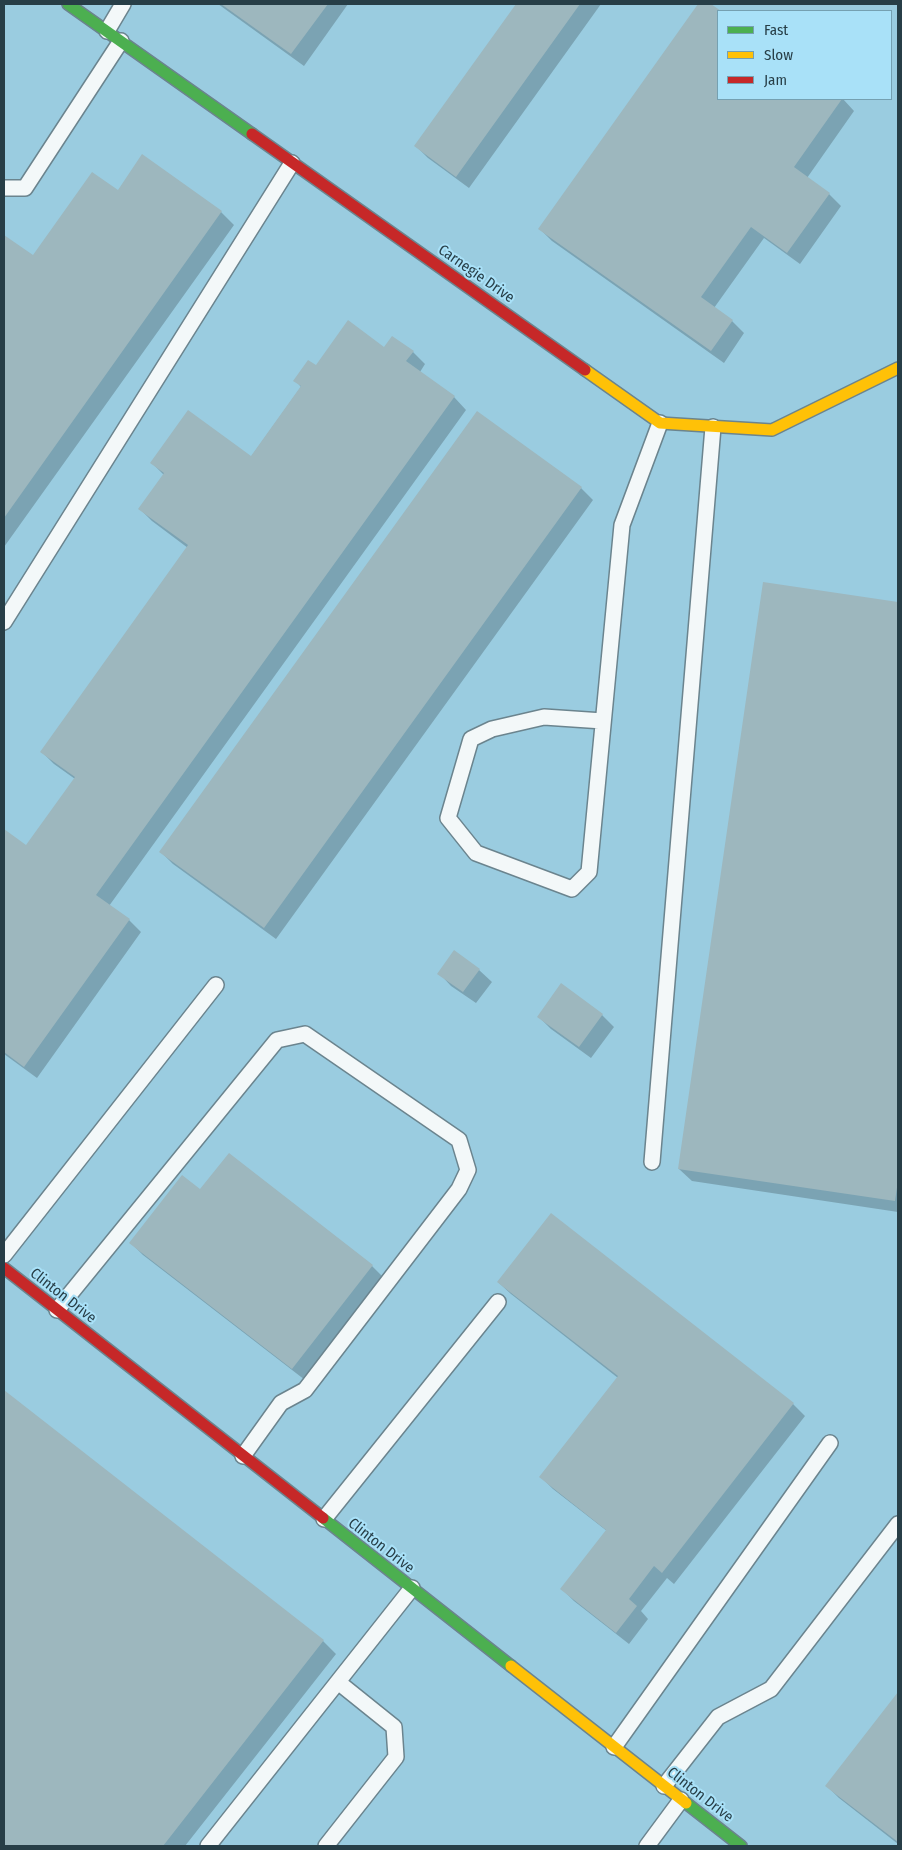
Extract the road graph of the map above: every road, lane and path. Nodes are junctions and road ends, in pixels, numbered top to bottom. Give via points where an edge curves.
1 (68, 4) edge
2 (123, 4) edge
3 (106, 31) junction
4 (121, 41) junction
5 (292, 163) junction
6 (4, 188) edge
7 (898, 368) edge
8 (660, 423) junction
9 (713, 426) junction
10 (4, 622) edge
11 (604, 722) junction
12 (216, 984) dead end
13 (652, 1162) dead end
14 (4, 1255) edge
15 (4, 1268) edge
16 (498, 1302) dead end
17 (57, 1310) junction
18 (830, 1443) dead end
19 (242, 1456) junction
20 (324, 1519) junction
21 (898, 1524) edge
22 (412, 1588) junction
23 (338, 1682) junction
24 (614, 1747) junction
25 (664, 1786) junction
26 (681, 1800) junction
27 (208, 1846) edge
28 (326, 1846) edge
29 (647, 1846) edge
30 (741, 1846) edge

1 - 3 street, Carnegie Drive
2 - 3 lane
3 - 4 street, Carnegie Drive
4 - 5 street, Carnegie Drive
4 - 6 lane via 25,188
5 - 8 street, Carnegie Drive
5 - 10 lane
7 - 9 street via 772,430
8 - 9 street
8 - 11 lane via 622,524
9 - 13 lane
11 - 11 lane via 589,872 572,889 476,853 448,818 471,740 492,729 544,717
12 - 14 lane
15 - 17 street, Clinton Drive
16 - 20 lane
17 - 19 street, Clinton Drive
17 - 19 lane via 277,1040 305,1034 460,1140 468,1170 459,1189 305,1390 281,1404
18 - 24 lane
19 - 20 street, Clinton Drive
20 - 22 street, Clinton Drive
21 - 25 lane via 771,1689 718,1717
22 - 23 lane
22 - 24 street, Clinton Drive
23 - 27 lane
23 - 28 lane via 394,1727 396,1757
24 - 25 street, Clinton Drive
25 - 26 street, Clinton Drive
26 - 29 lane
26 - 30 street, Clinton Drive

